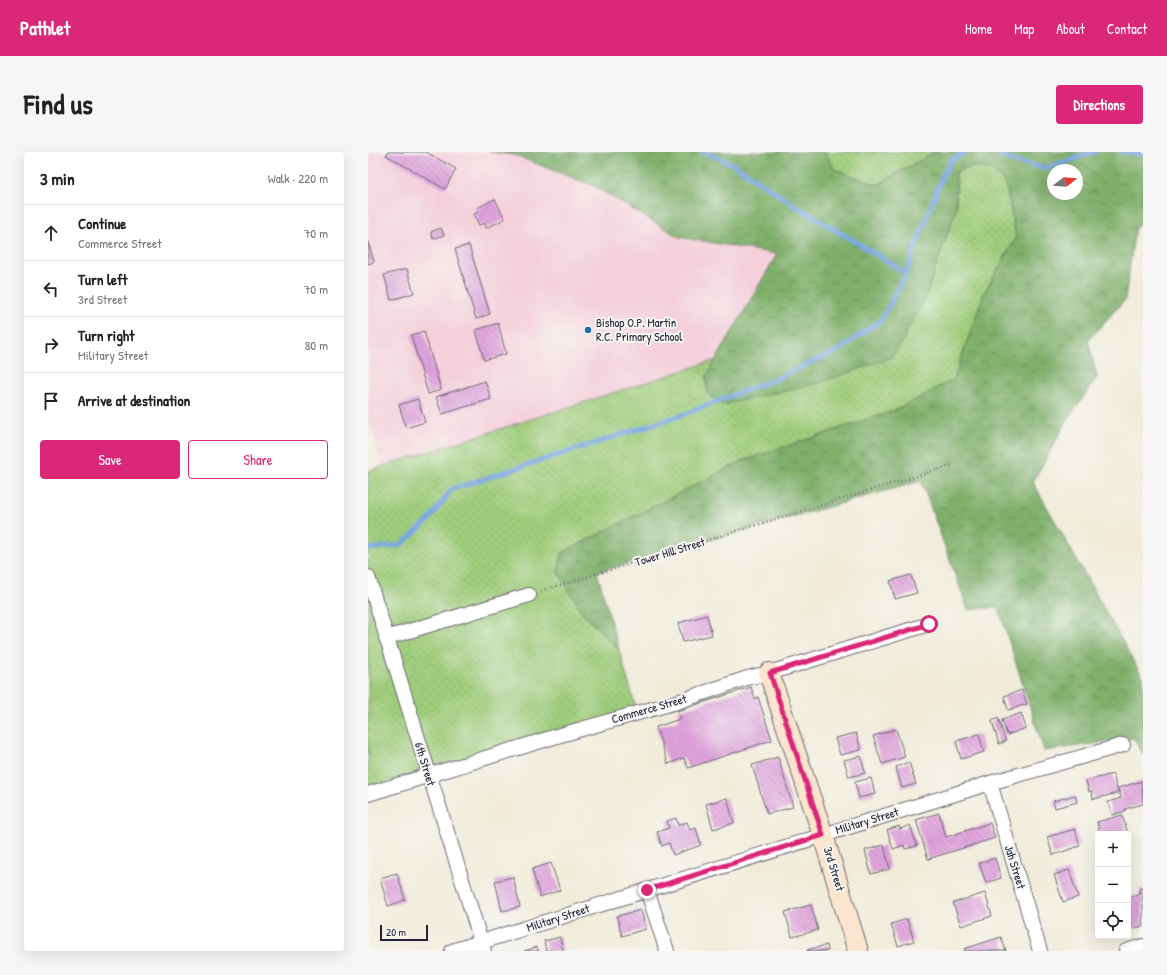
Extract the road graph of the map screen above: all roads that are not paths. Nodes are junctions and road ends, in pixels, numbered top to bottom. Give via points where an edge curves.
1 (368, 577) edge
2 (529, 595) road end
3 (929, 624) dead end
4 (386, 638) junction
5 (770, 673) junction
6 (1123, 745) dead end
7 (429, 776) junction
8 (990, 783) junction
9 (368, 794) edge
10 (823, 835) junction
11 (647, 890) junction
12 (1143, 946) edge
13 (482, 947) edge
14 (452, 951) edge
15 (666, 951) edge
16 (858, 951) edge
17 (1040, 951) edge
18 (1126, 951) edge

1 - 4 street, 6th Street
2 - 4 street
3 - 5 street, Commerce Street
4 - 7 street, 6th Street
5 - 7 street, Commerce Street
5 - 10 street, 3rd Street
6 - 8 street, Military Street
7 - 9 street, Commerce Street
7 - 13 street, 6th Street
8 - 10 street, Military Street
8 - 17 street, Jah Street
10 - 11 street, Military Street
10 - 16 street, 3rd Street
11 - 13 street, Military Street
11 - 15 street
12 - 18 street
13 - 14 street, Military Street

